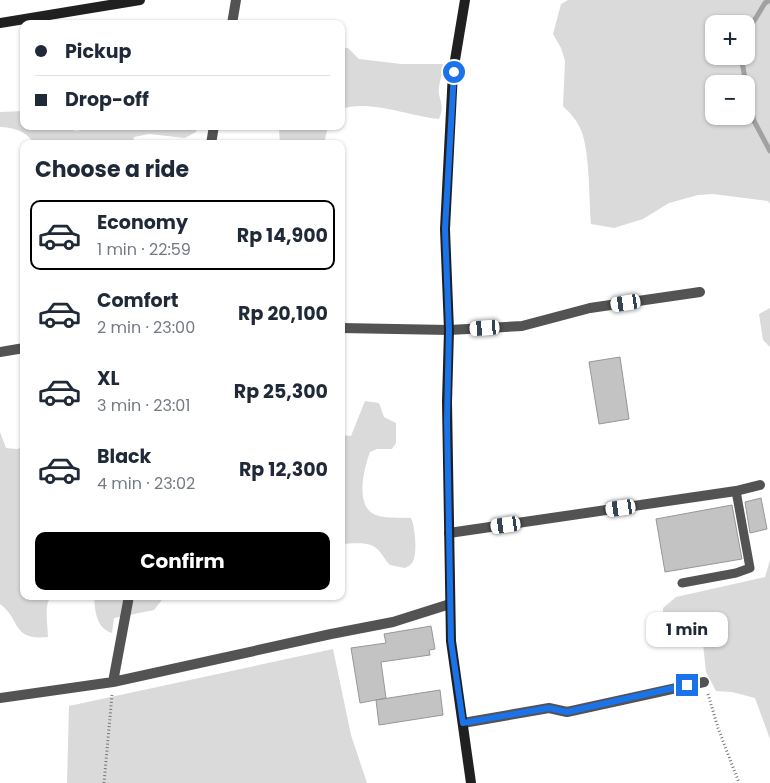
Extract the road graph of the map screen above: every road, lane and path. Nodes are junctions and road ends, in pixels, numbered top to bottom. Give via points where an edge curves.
1 (140, 0) edge
2 (236, 0) edge
3 (465, 0) edge
4 (233, 20) edge
5 (0, 22) edge
6 (700, 292) dead end
7 (345, 328) edge
8 (449, 330) junction
9 (20, 349) edge
10 (0, 352) edge
11 (760, 485) dead end
12 (736, 491) junction
13 (449, 534) junction
14 (682, 583) dead end
15 (127, 600) edge
16 (450, 604) junction
17 (113, 682) junction
18 (704, 682) joint
19 (0, 698) edge
20 (463, 723) junction
21 (104, 783) edge
22 (471, 783) edge
23 (739, 783) edge

1 - 5 main road
2 - 4 street
3 - 8 main road via 454,72 445,229
6 - 8 street via 590,308 522,326
7 - 8 street
8 - 13 main road
9 - 10 street
11 - 12 street
12 - 13 street
12 - 14 lane via 750,568
13 - 16 main road
15 - 17 street
16 - 17 street via 393,622
16 - 20 main road via 451,641
17 - 19 street
17 - 21 path
18 - 20 street via 567,712 549,708
18 - 23 path
20 - 22 main road

